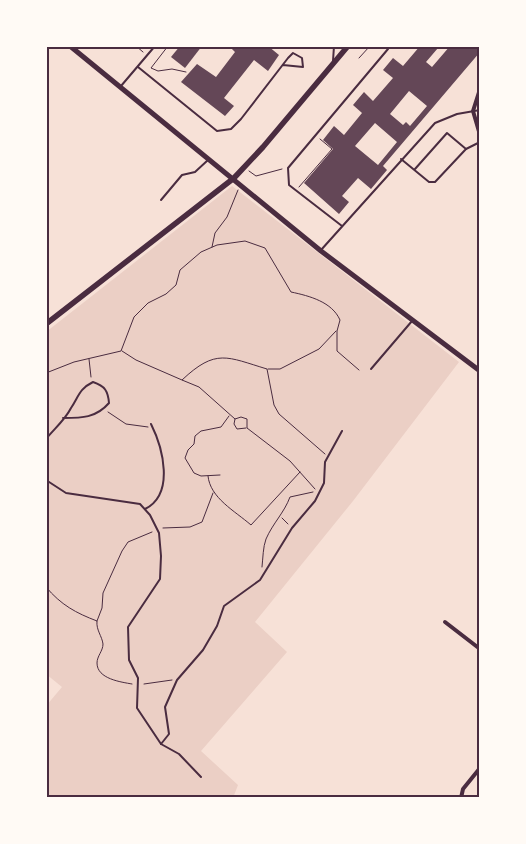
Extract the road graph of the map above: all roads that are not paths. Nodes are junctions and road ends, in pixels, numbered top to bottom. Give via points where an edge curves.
1 (70, 46) edge
2 (155, 46) edge
3 (334, 46) edge
4 (348, 46) edge
5 (388, 49) dead end
6 (283, 65) junction
7 (333, 66) junction
8 (138, 67) junction
9 (121, 86) junction
10 (480, 90) edge
11 (480, 110) edge
12 (473, 111) junction
13 (480, 135) edge
14 (480, 142) edge
15 (466, 149) junction
16 (210, 159) junction
17 (401, 159) junction
18 (415, 169) junction
19 (234, 178) junction
20 (161, 200) dead end
21 (342, 226) junction
22 (321, 251) junction
23 (413, 320) junction
24 (46, 324) edge
25 (372, 370) dead end
26 (480, 371) edge
27 (63, 418) junction
28 (151, 424) dead end
29 (342, 431) dead end
30 (46, 439) edge
31 (46, 480) edge
32 (145, 509) junction
33 (445, 622) dead end
34 (480, 649) edge
35 (160, 744) junction
36 (480, 768) edge
37 (201, 777) dead end
38 (461, 798) edge

1 - 9 street
2 - 8 lane
3 - 7 lane
4 - 7 main road
5 - 21 lane via 288,168 289,185
6 - 6 lane via 303,67 302,58 293,53
6 - 8 lane via 231,129 217,132
7 - 19 main road
8 - 9 lane
9 - 16 street
10 - 12 street
11 - 12 lane
12 - 13 street
12 - 17 lane via 435,123
14 - 15 lane
15 - 18 lane via 435,182 429,182
15 - 18 lane via 447,133
16 - 19 street
16 - 20 lane via 195,172 182,175
17 - 18 lane
17 - 21 lane
19 - 22 street
19 - 24 main road
21 - 22 lane
22 - 23 street
23 - 25 lane
23 - 26 street
27 - 27 lane via 83,387 93,382 103,386 109,403 105,408 84,418
27 - 30 lane
28 - 32 lane via 158,438 164,484 154,504
29 - 35 lane via 328,456 324,483 318,494 292,528 260,580 224,606 203,650 178,680 166,707 169,734
31 - 32 lane via 66,493 140,504
32 - 35 lane via 158,530 160,579 128,628 129,660 138,678 137,708
33 - 34 street
35 - 37 lane via 179,754
36 - 38 street via 463,789

